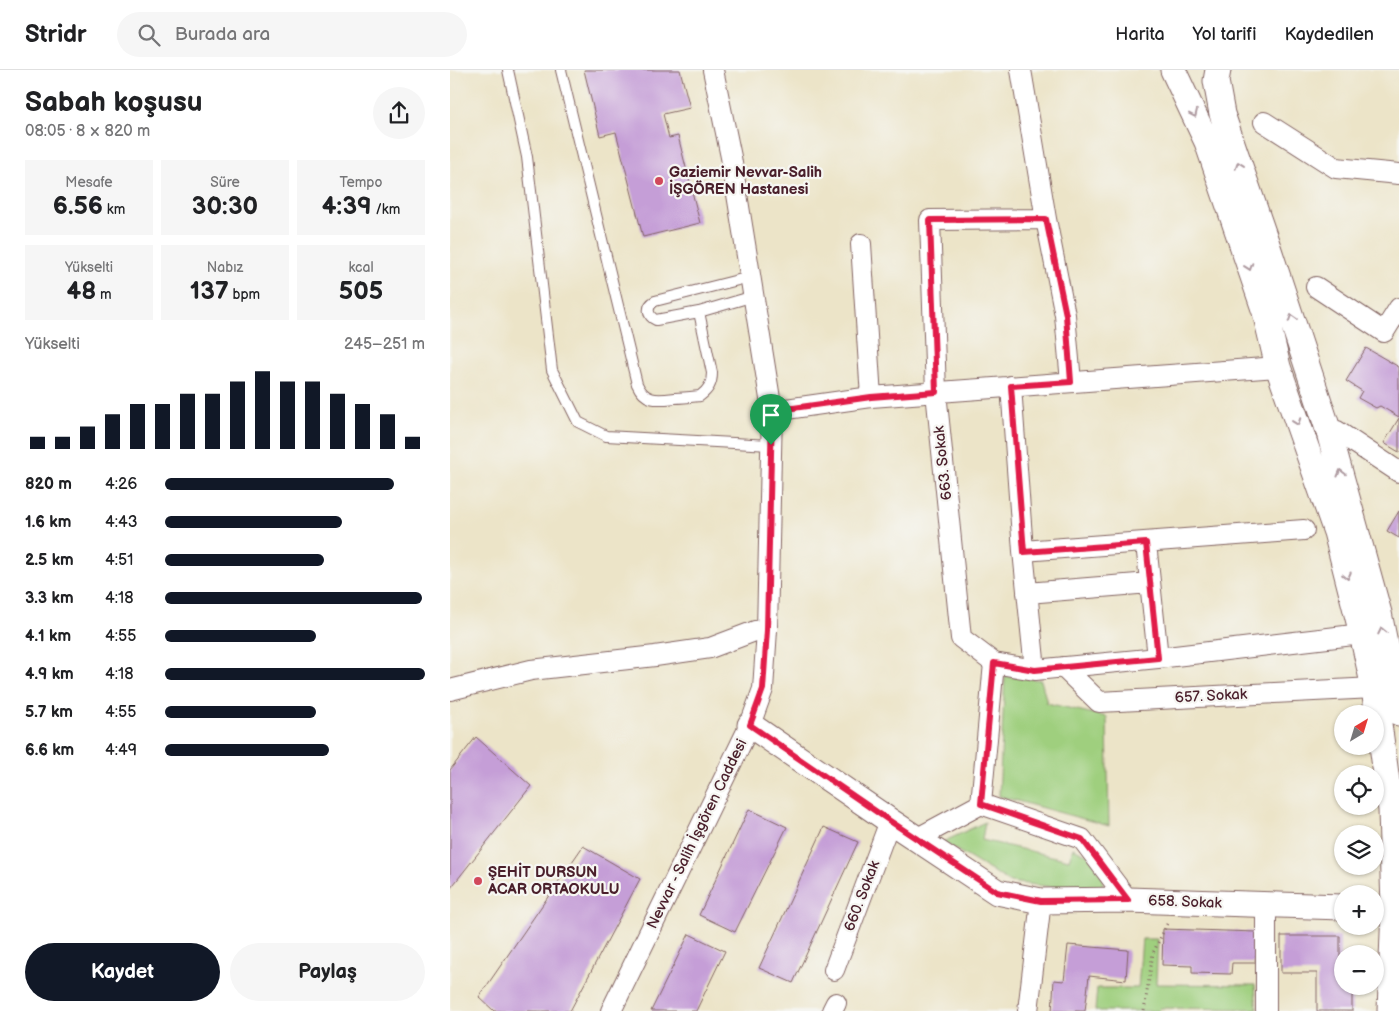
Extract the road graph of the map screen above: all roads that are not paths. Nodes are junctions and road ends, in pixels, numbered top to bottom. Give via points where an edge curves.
1 (508, 70) edge
2 (561, 70) edge
3 (713, 70) edge
4 (1021, 70) edge
5 (1173, 70) edge
6 (1218, 70) edge
7 (1264, 122) dead end
8 (1399, 174) edge
9 (1046, 219) junction
10 (861, 244) dead end
11 (1316, 286) dead end
12 (752, 287) junction
13 (1399, 308) edge
14 (699, 312) junction
15 (1278, 367) junction
16 (1071, 382) junction
17 (1011, 386) junction
18 (936, 392) junction
19 (871, 397) junction
20 (772, 411) junction
21 (1328, 429) junction
22 (771, 445) junction
23 (1399, 472) edge
24 (1304, 530) dead end
25 (1146, 543) junction
26 (1024, 552) junction
27 (1150, 583) junction
28 (1027, 593) junction
29 (767, 630) junction
30 (1362, 634) junction
31 (1158, 658) junction
32 (994, 663) junction
33 (1063, 667) junction
34 (1035, 670) junction
35 (1374, 688) junction
36 (450, 690) edge
37 (1399, 709) edge
38 (750, 725) junction
39 (981, 804) junction
40 (890, 821) junction
41 (916, 838) junction
42 (1128, 900) junction
43 (1041, 901) junction
44 (1266, 904) junction
45 (1334, 907) edge
46 (1384, 908) edge
47 (834, 970) dead end
48 (611, 1011) edge
49 (1028, 1011) edge
50 (1266, 1011) edge
51 (1390, 1011) edge

1 - 22 lane via 527,157 552,370 578,422 606,436
2 - 14 lane via 636,384 644,396 658,400 700,396 709,388 712,374
3 - 12 street, Nevvar - Salih İşgören Caddesi
4 - 9 street
5 -> 15 street via 1207,142 1265,312
21 -> 6 street via 1222,114 1216,81
7 - 8 street via 1336,168
9 - 16 street via 1066,315
9 - 18 street, 663. Sokak via 930,220
10 - 19 street
11 - 13 street via 1384,332
12 - 14 lane
12 - 14 lane via 655,301 648,310 656,320
12 - 20 street, Nevvar - Salih İşgören Caddesi
15 - 16 street
15 -> 30 street via 1336,532
16 - 17 street
17 - 18 street
17 - 26 street
18 - 19 street
18 - 32 street, 663. Sokak via 961,638
19 - 20 street
20 - 22 street, Nevvar - Salih İşgören Caddesi
21 - 23 street via 1337,431
37 -> 21 street via 1378,612
22 - 29 street, Nevvar - Salih İşgören Caddesi
24 - 25 street
25 - 26 street
25 - 27 street
26 - 28 street
27 - 28 street
27 - 31 street
28 - 34 street
29 - 36 street via 755,631 710,648 531,670
29 - 38 street, Nevvar - Salih İşgören Caddesi via 763,689
30 - 31 street
30 - 35 street
31 - 33 street
32 - 34 street
32 - 39 street
33 - 34 street
33 - 35 street, 657. Sokak via 1100,702
35 - 46 street via 1391,810
38 - 40 street, 658. Sokak
38 - 48 street, Nevvar - Salih İşgören Caddesi
39 - 41 street
39 - 42 street via 1082,839
40 - 41 street, 658. Sokak
40 - 47 street, 660. Sokak
41 - 43 street, 658. Sokak via 997,892
42 - 43 street, 658. Sokak
42 - 44 street, 658. Sokak
43 - 49 street
44 - 45 street, 658. Sokak
44 - 50 street
46 - 51 street

